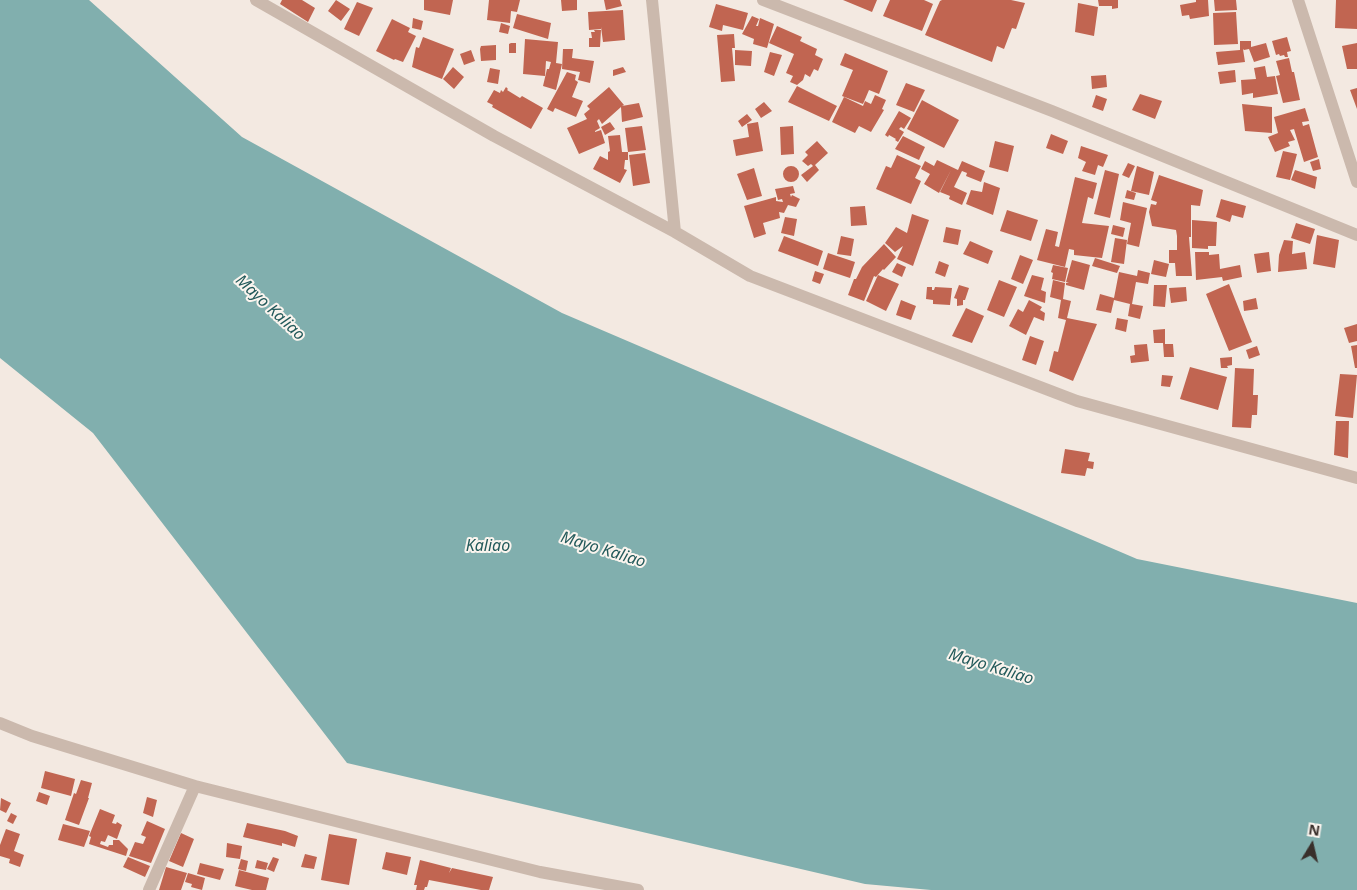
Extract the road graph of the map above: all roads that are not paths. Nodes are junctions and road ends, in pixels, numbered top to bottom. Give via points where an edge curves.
1 (256, 0) edge
2 (652, 0) edge
3 (762, 0) edge
4 (1298, 0) edge
5 (1354, 165) edge
6 (1357, 182) edge
7 (675, 232) junction
8 (1357, 235) edge
9 (1357, 478) edge
10 (0, 723) edge
11 (195, 786) junction
12 (149, 890) edge
13 (638, 890) edge

1 - 7 street via 494,136
2 - 7 street
3 - 8 street via 1052,111
4 - 5 street
5 - 6 street
7 - 9 street via 750,276 1077,401
10 - 11 street via 32,736
11 - 12 street
11 - 13 street via 540,872

